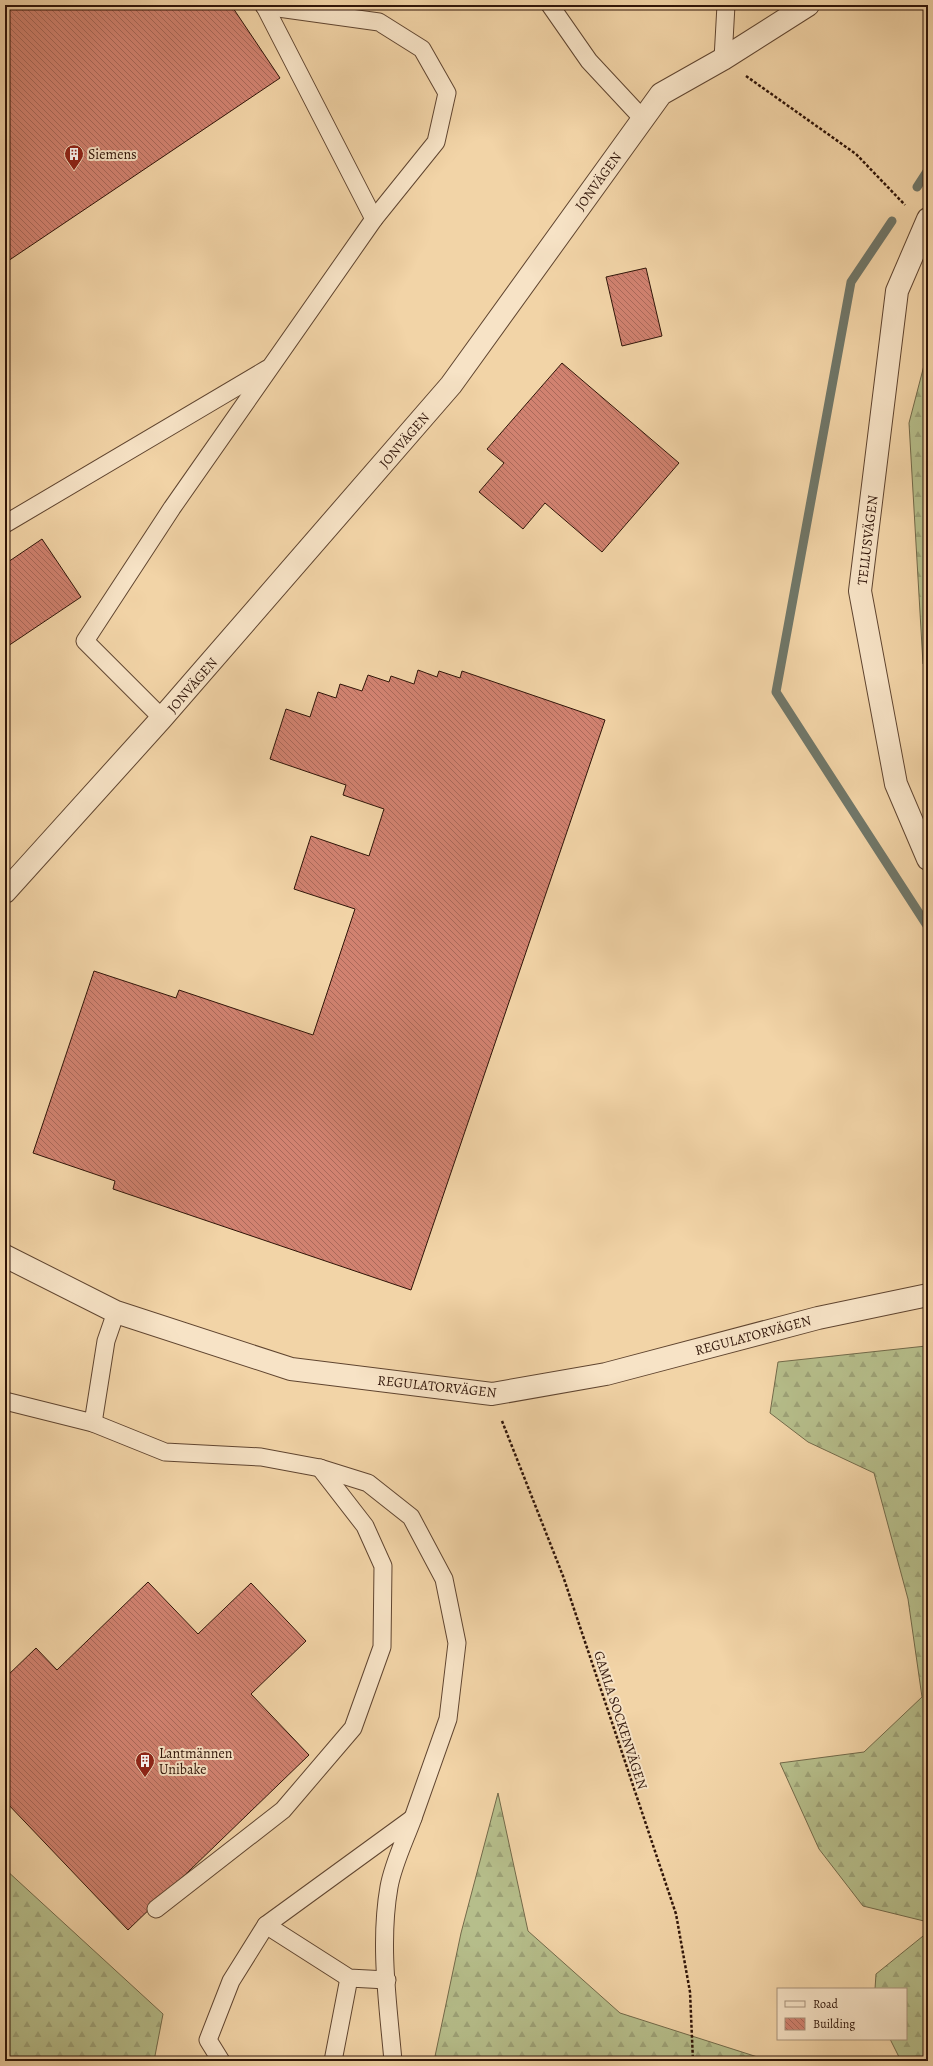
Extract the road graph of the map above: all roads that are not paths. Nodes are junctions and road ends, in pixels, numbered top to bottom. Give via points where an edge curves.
1 (264, 5) edge
2 (550, 5) edge
3 (726, 5) edge
4 (808, 5) edge
5 (723, 59) junction
6 (643, 119) junction
7 (374, 219) junction
8 (926, 222) edge
9 (272, 366) junction
10 (5, 524) edge
11 (162, 718) junction
12 (928, 859) edge
13 (5, 892) edge
14 (5, 1256) edge
15 (928, 1295) edge
16 (116, 1312) junction
17 (5, 1401) edge
18 (93, 1422) junction
19 (320, 1468) junction
20 (412, 1818) junction
21 (156, 1909) dead end
22 (266, 1925) junction
23 (349, 1978) junction
24 (387, 1980) junction
25 (220, 2061) edge
26 (333, 2061) edge
27 (393, 2061) edge

1 - 7 lane
1 - 7 lane via 379,22 422,49 447,93 436,142
2 - 6 lane via 589,61
3 - 5 lane
4 - 5 street, JONVÄGEN
5 - 6 street, JONVÄGEN via 661,94
6 - 11 street, JONVÄGEN via 451,385
7 - 9 lane
8 - 12 street, TELLUSVÄGEN via 897,291 860,591 896,784
9 - 10 lane
9 - 11 lane via 172,508 85,641
11 - 13 street, JONVÄGEN
14 - 16 street, REGULATORVÄGEN
15 - 16 street, REGULATORVÄGEN via 818,1318 606,1374 492,1394 291,1369
16 - 18 lane via 106,1341
17 - 18 lane
18 - 19 lane via 165,1452 262,1457
19 - 20 lane via 368,1484 411,1517 444,1579 457,1643 448,1719
19 - 21 lane via 365,1526 383,1566 382,1647 353,1728 283,1810
20 - 22 lane
20 - 24 lane via 389,1886 385,1928
22 - 23 lane
22 - 25 lane via 231,1981 208,2040
23 - 24 lane
23 - 26 lane
24 - 27 lane

